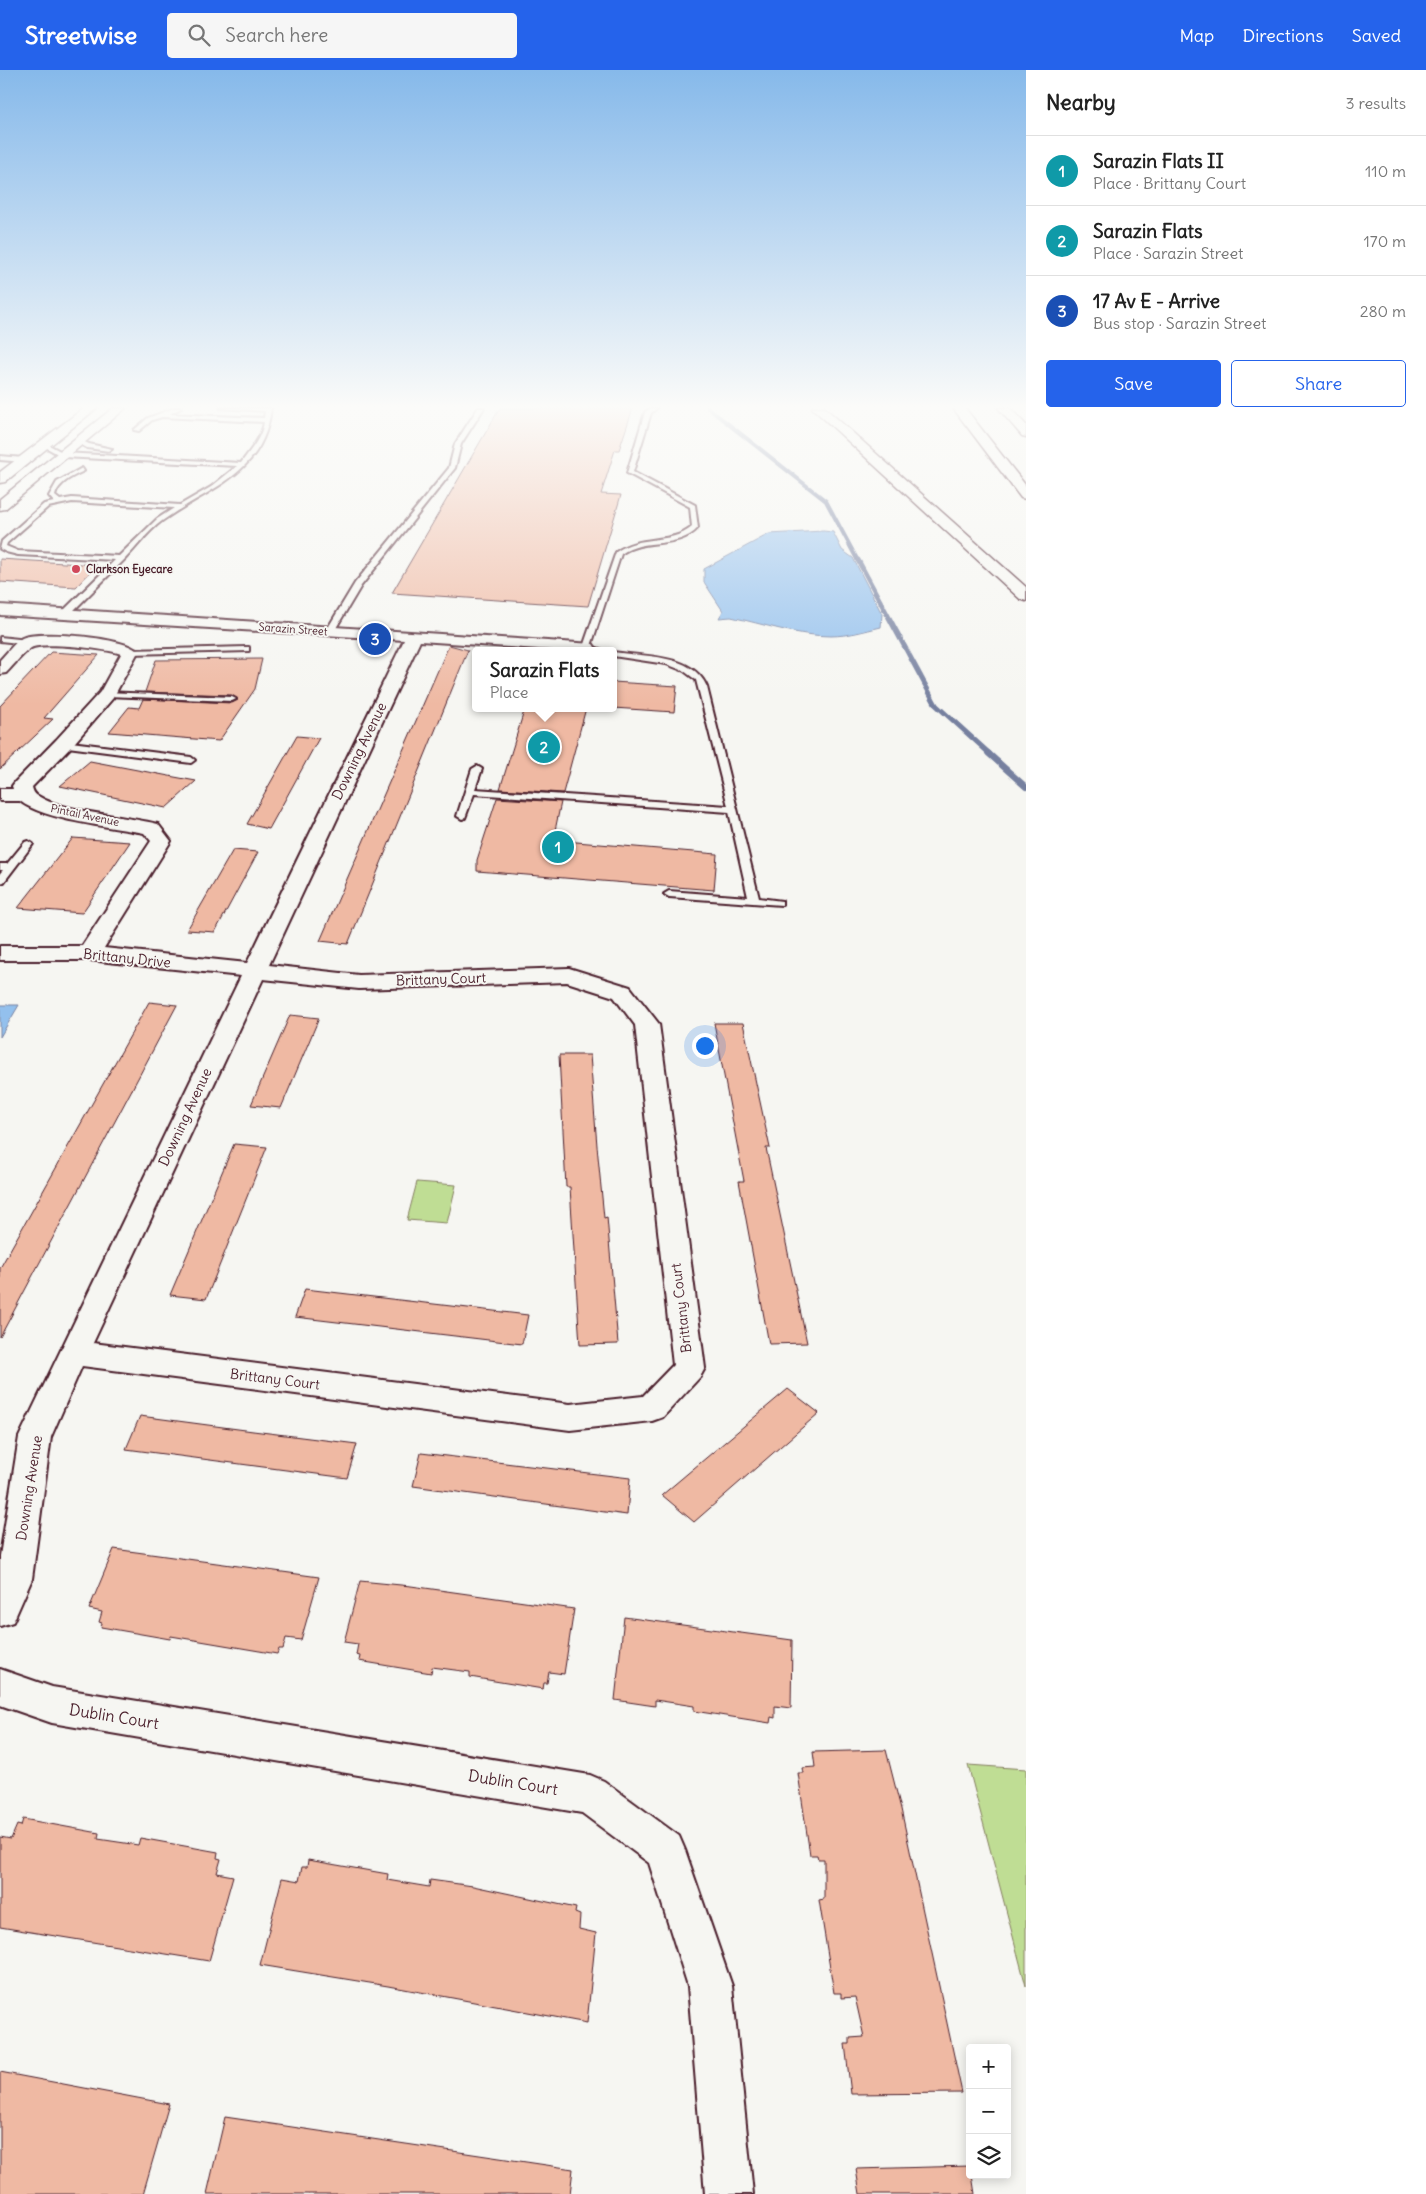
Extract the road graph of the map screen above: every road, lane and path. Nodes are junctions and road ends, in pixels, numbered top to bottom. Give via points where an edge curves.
1 (44, 507) edge
2 (182, 507) edge
3 (421, 507) edge
4 (693, 507) edge
5 (928, 507) edge
6 (122, 558) junction
7 (1026, 596) edge
8 (0, 610) edge
9 (65, 614) junction
10 (330, 631) junction
11 (414, 637) junction
12 (0, 639) edge
13 (28, 642) junction
14 (564, 647) edge
15 (594, 647) edge
16 (246, 648) dead end
17 (130, 652) junction
18 (617, 655) edge
19 (0, 669) edge
20 (107, 694) junction
21 (232, 699) dead end
22 (64, 744) junction
23 (191, 760) dead end
24 (477, 769) dead end
25 (470, 792) junction
26 (0, 795) edge
27 (25, 795) junction
28 (732, 809) junction
29 (462, 816) dead end
30 (28, 844) dead end
31 (5, 867) edge
32 (0, 880) edge
33 (669, 894) dead end
34 (754, 901) junction
35 (778, 903) dead end
36 (89, 953) junction
37 (0, 954) edge
38 (254, 972) junction
39 (73, 1353) junction
40 (0, 1610) edge
41 (0, 1687) edge
42 (729, 2194) edge

1 - 6 lane via 2,547 18,553
2 - 6 lane via 159,520
3 - 10 lane via 358,585
4 - 15 lane via 695,528 691,533 635,542 618,552
5 - 7 main road
6 - 9 lane
8 - 9 street, Sarazin Street
9 - 10 street, Sarazin Street
10 - 11 street, Sarazin Street
11 - 14 street, Sarazin Street
11 - 38 street, Downing Avenue
12 - 13 lane
13 - 17 street via 48,640 113,645
13 - 19 street
16 - 17 lane
17 - 20 street
18 - 28 lane via 674,664 698,677 704,687
20 - 21 lane
20 - 22 street
22 - 23 lane
22 - 27 street via 22,786
24 - 25 lane
25 - 28 lane
25 - 29 lane
26 - 27 street
27 - 36 street, Pintail Avenue via 32,802 55,810 151,828 161,841
28 - 34 lane
30 - 31 lane
31 - 32 lane
33 - 34 lane
34 - 35 lane
36 - 37 street, Brittany Drive
36 - 38 street, Brittany Drive
38 - 39 street, Downing Avenue
38 - 39 street, Brittany Court via 359,982 569,975 622,992 647,1024 689,1368 652,1408 570,1416
39 - 40 street, Downing Avenue via 35,1437 14,1579
41 - 42 street, Dublin Court via 52,1705 590,1795 664,1850 710,1986

